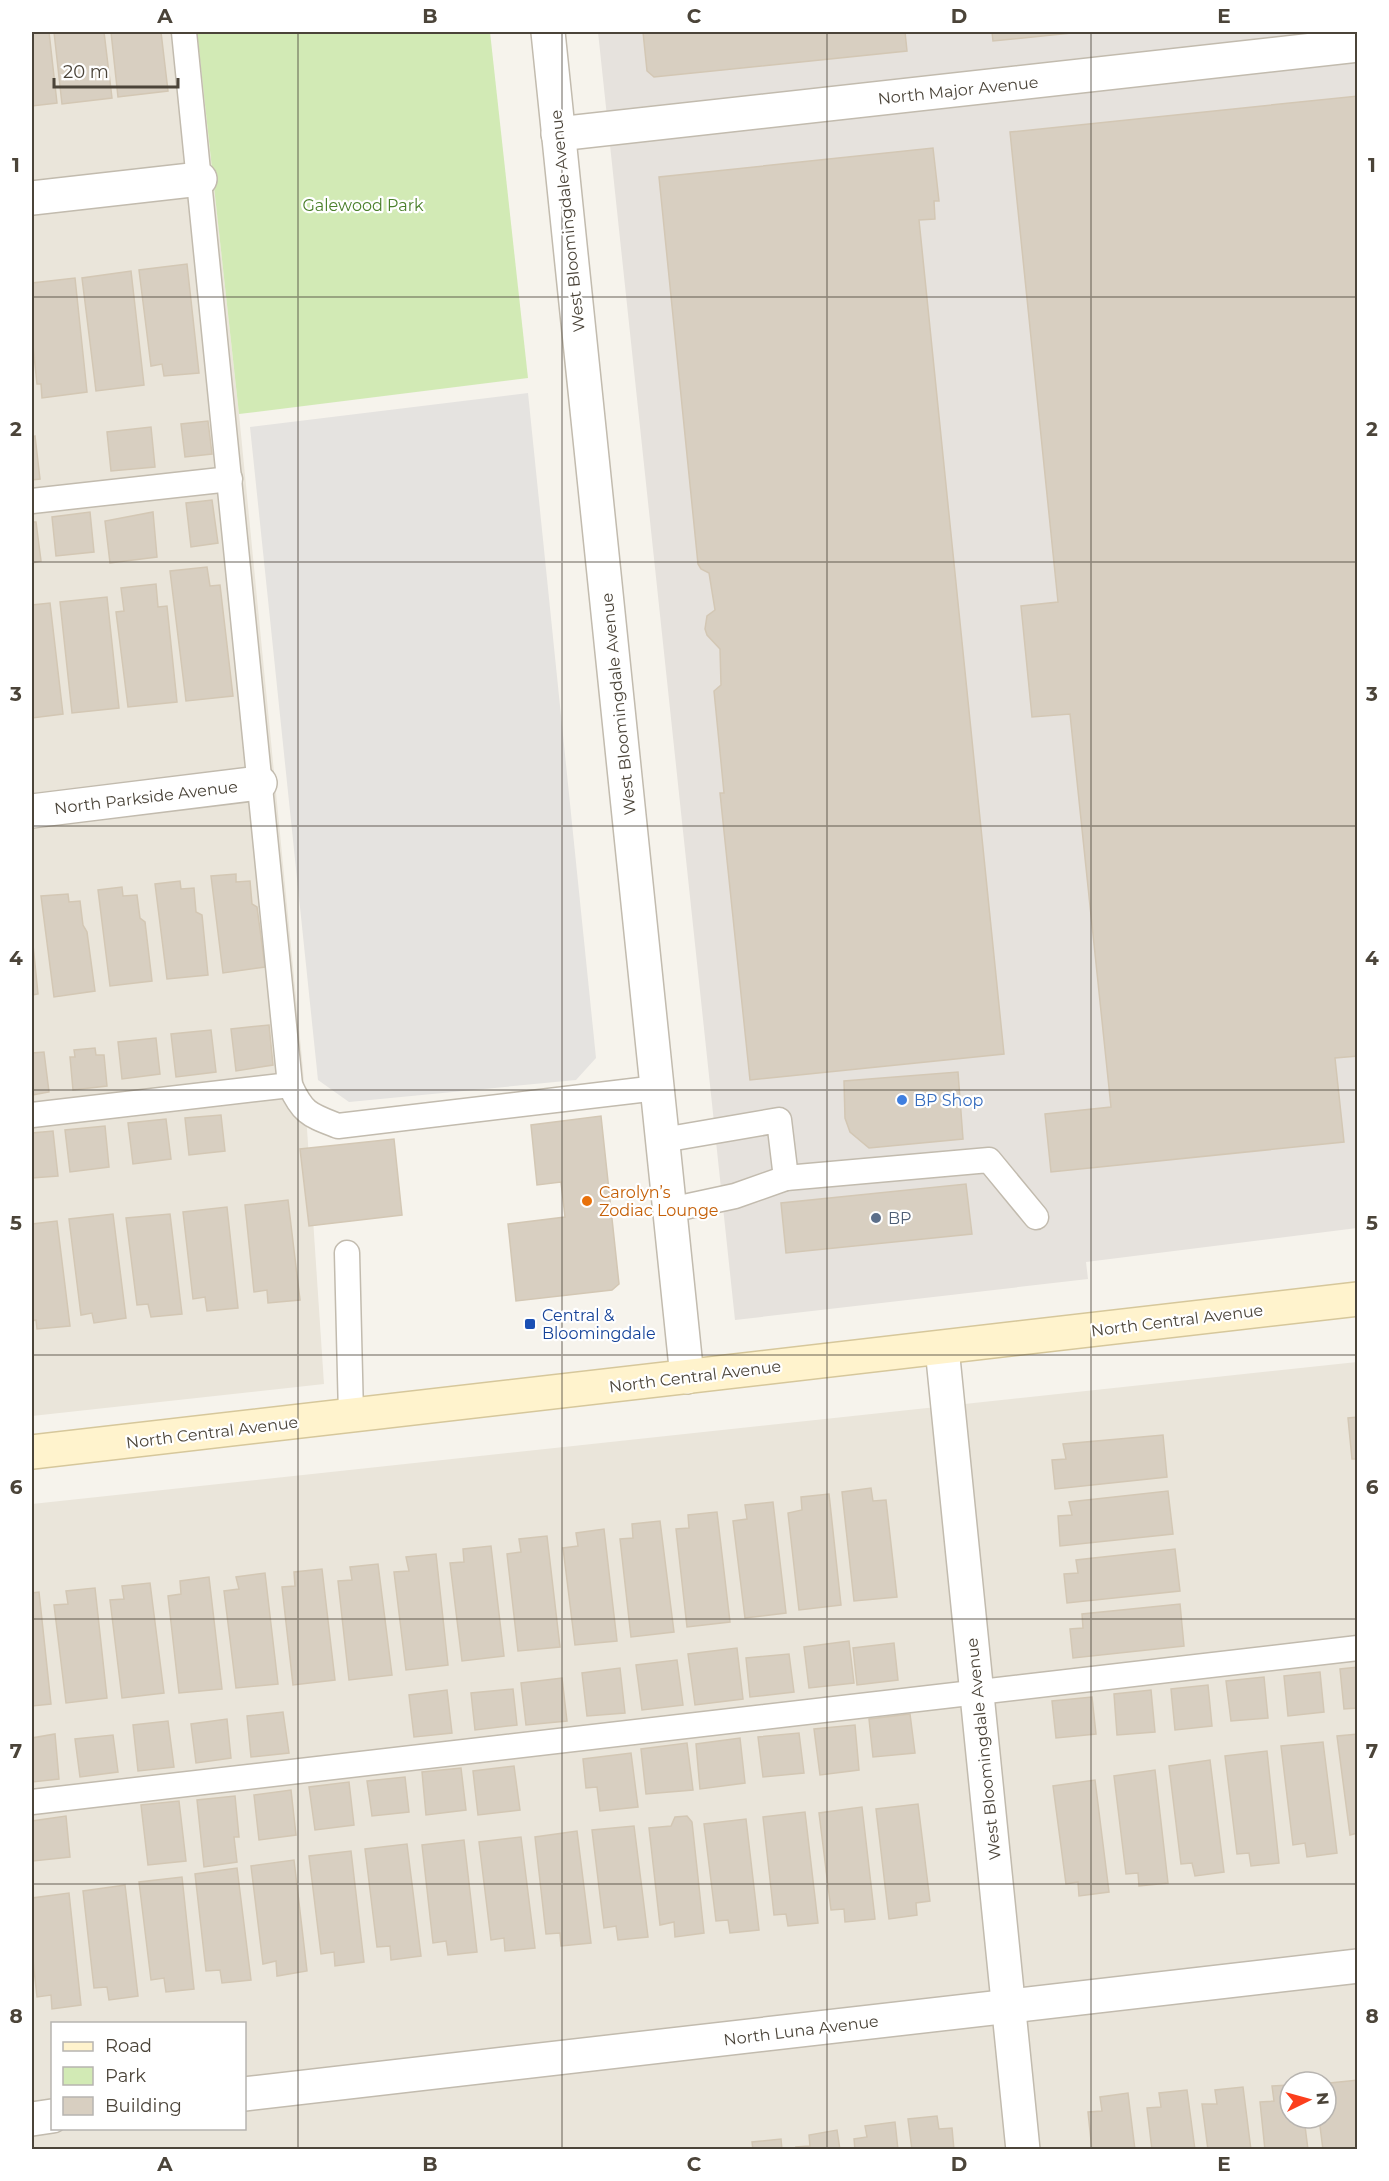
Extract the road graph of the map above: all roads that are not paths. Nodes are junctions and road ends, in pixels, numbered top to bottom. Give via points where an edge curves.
1 (184, 32) edge
2 (548, 32) edge
3 (1358, 45) edge
4 (558, 134) junction
5 (200, 179) junction
6 (32, 198) edge
7 (230, 478) junction
8 (32, 501) edge
9 (260, 783) junction
10 (32, 811) edge
11 (290, 1085) junction
12 (657, 1088) junction
13 (32, 1116) edge
14 (663, 1140) junction
15 (786, 1178) junction
16 (670, 1210) junction
17 (1036, 1217) dead end
18 (347, 1253) dead end
19 (1358, 1299) edge
20 (942, 1348) junction
21 (687, 1377) junction
22 (351, 1415) junction
23 (32, 1452) edge
24 (1358, 1648) edge
25 (977, 1693) junction
26 (32, 1802) edge
27 (1358, 1966) edge
28 (1008, 2006) junction
29 (246, 2094) edge
30 (51, 2116) edge
31 (32, 2119) edge
32 (1023, 2150) edge

1 - 5 lane
2 - 4 street, West Bloomingdale Avenue
3 - 4 street, North Major Avenue
4 - 12 street, West Bloomingdale Avenue
5 - 6 street
5 - 7 lane
7 - 8 lane
7 - 9 lane
9 - 10 street, North Parkside Avenue
9 - 11 lane
11 - 12 lane via 297,1102 310,1115 338,1126
11 - 13 lane
12 - 14 street, West Bloomingdale Avenue
14 - 15 lane via 780,1120
14 - 16 street, West Bloomingdale Avenue
15 - 16 lane via 735,1196
15 - 17 lane via 989,1160
16 - 21 street, West Bloomingdale Avenue
18 - 22 lane
19 - 20 street, North Central Avenue
20 - 21 street, North Central Avenue
20 - 25 street, West Bloomingdale Avenue
21 - 22 street, North Central Avenue
22 - 23 street, North Central Avenue
24 - 25 lane
25 - 26 lane
25 - 28 street, West Bloomingdale Avenue
27 - 28 street, North Luna Avenue
28 - 29 street, North Luna Avenue
28 - 32 street, West Bloomingdale Avenue
30 - 31 street

